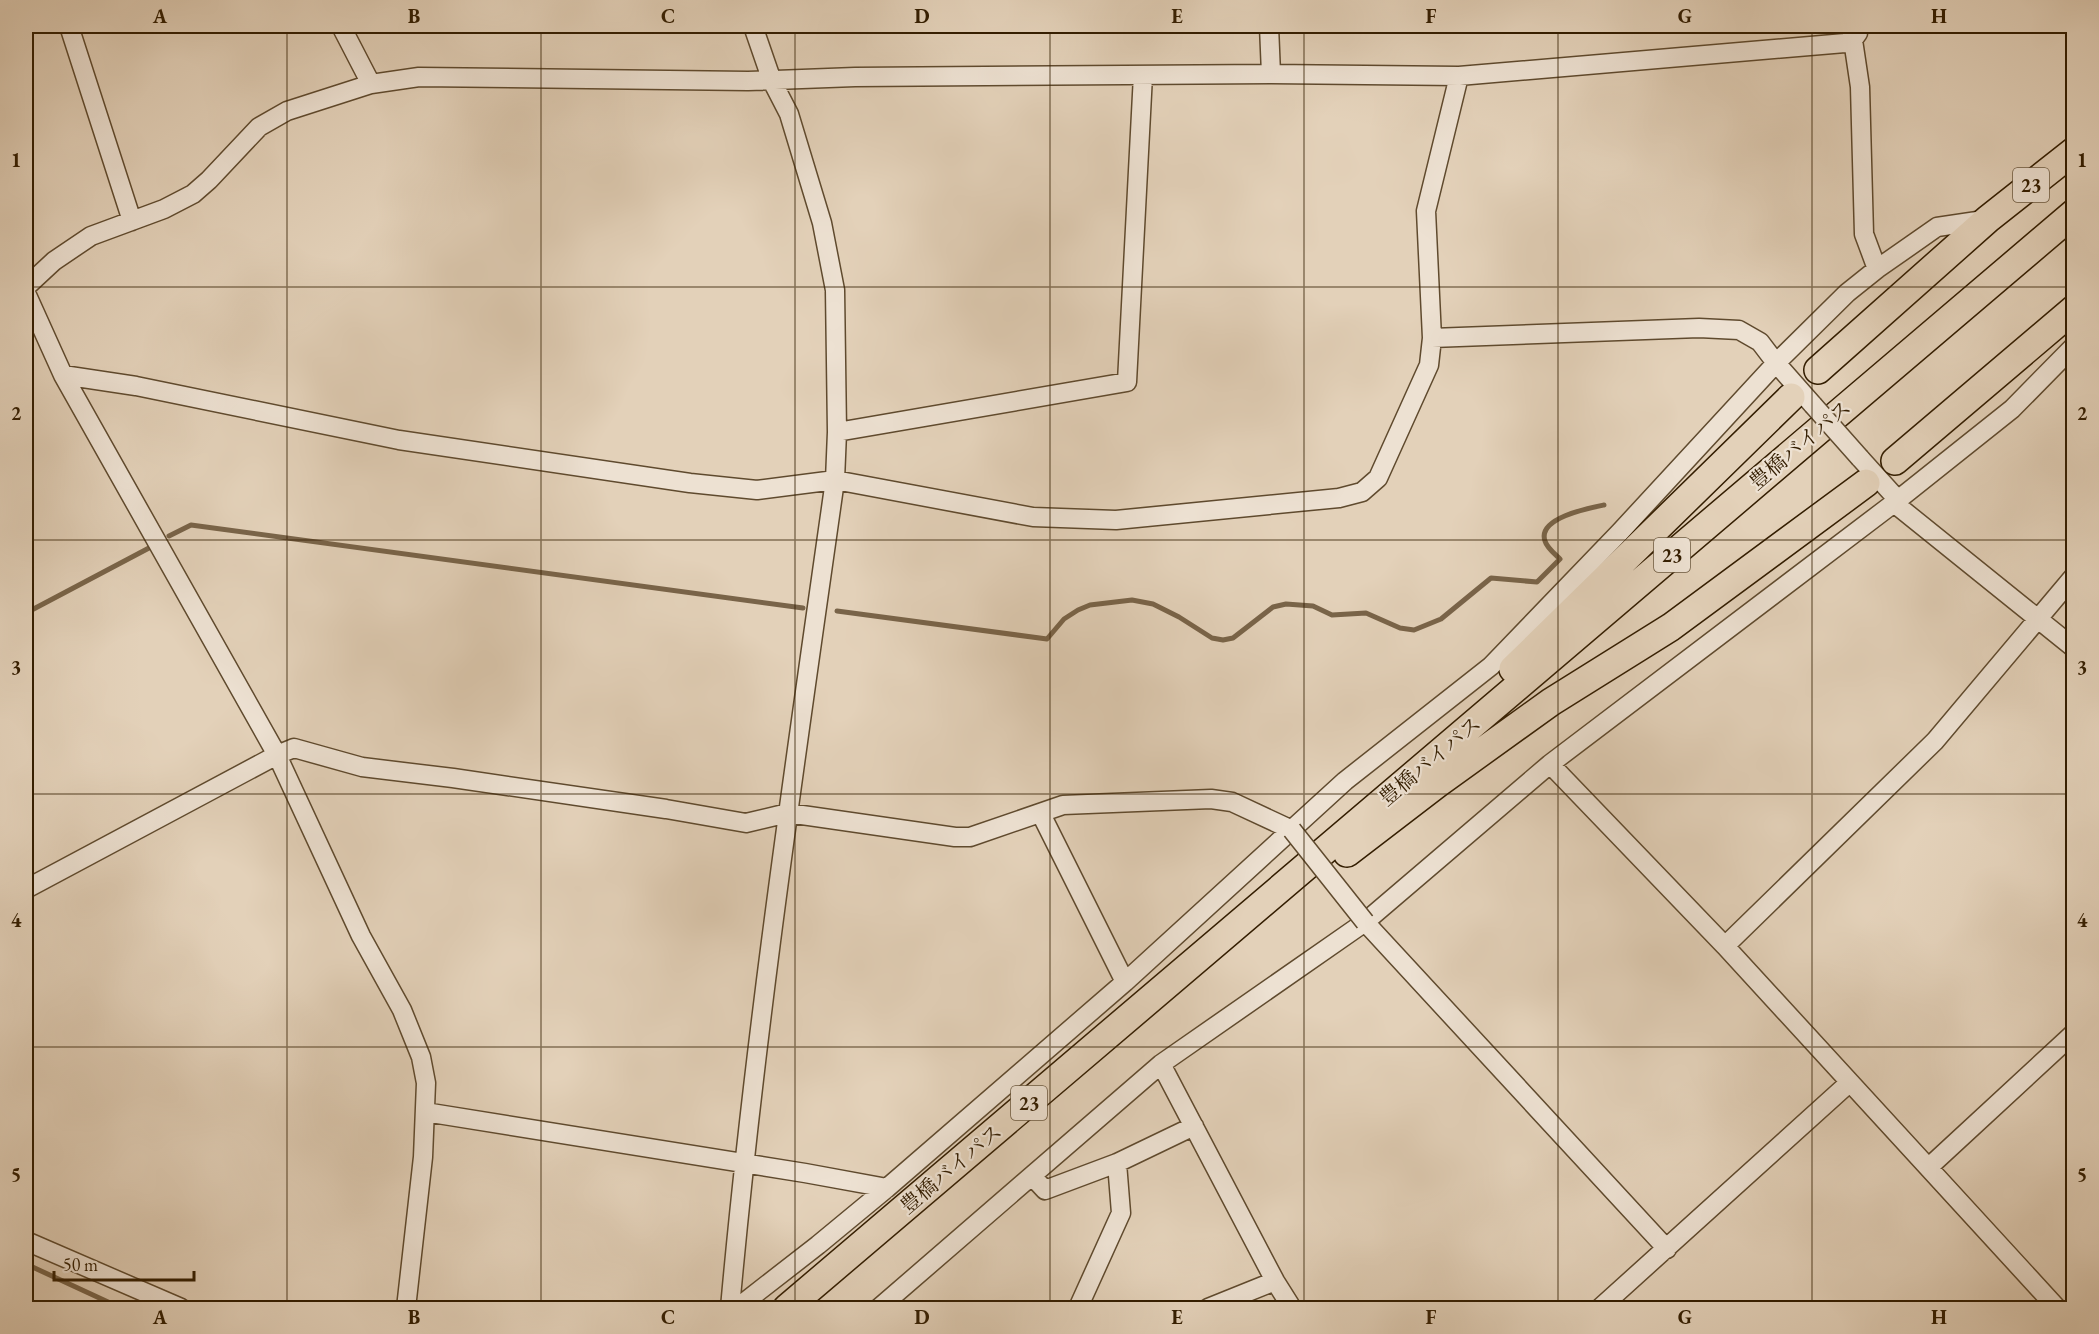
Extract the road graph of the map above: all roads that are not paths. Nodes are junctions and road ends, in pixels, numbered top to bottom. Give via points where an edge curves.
1 (69, 26) edge
2 (341, 26) edge
3 (753, 26) edge
4 (1269, 26) edge
5 (1856, 33) edge
6 (1271, 74) junction
7 (1143, 75) junction
8 (1459, 76) junction
9 (772, 81) junction
10 (371, 84) junction
11 (2073, 151) edge
12 (2073, 213) edge
13 (1988, 219) junction
14 (132, 221) junction
15 (1877, 269) junction
16 (26, 287) edge
17 (26, 293) edge
18 (2073, 309) edge
19 (1432, 338) junction
20 (2073, 346) edge
21 (1776, 363) junction
22 (1818, 370) dead end
23 (63, 375) junction
24 (1802, 401) junction
25 (837, 432) junction
26 (1895, 461) dead end
27 (1863, 470) junction
28 (836, 480) junction
29 (1896, 502) junction
30 (2073, 576) edge
31 (2038, 620) junction
32 (2073, 648) edge
33 (277, 755) junction
34 (1550, 764) junction
35 (1379, 804) junction
36 (788, 813) junction
37 (1041, 814) junction
38 (1292, 830) junction
39 (26, 889) edge
40 (1271, 897) junction
41 (1365, 922) junction
42 (1725, 946) junction
43 (1125, 982) junction
44 (2073, 1033) edge
45 (1161, 1064) junction
46 (1849, 1083) junction
47 (425, 1112) junction
48 (1194, 1126) junction
49 (743, 1163) junction
50 (1117, 1164) junction
51 (1929, 1167) junction
52 (1032, 1176) junction
53 (887, 1188) junction
54 (26, 1241) edge
55 (1666, 1249) junction
56 (1275, 1281) junction
57 (182, 1308) edge
58 (406, 1308) edge
59 (730, 1308) edge
60 (737, 1308) edge
61 (788, 1308) edge
62 (879, 1308) edge
63 (1078, 1308) edge
64 (1208, 1308) edge
65 (1292, 1308) edge
66 (1600, 1308) edge
67 (2057, 1308) edge

1 - 14 street
2 - 10 street
3 - 9 street
4 - 6 street
5 - 8 street via 1845,43
5 - 15 street via 1864,234
6 - 7 street
6 - 8 street
7 - 9 street
7 - 25 street via 1127,382
8 - 19 street via 1426,211
9 - 10 street via 419,77
9 - 25 street via 789,114 822,224 835,290
10 - 14 street via 287,111 259,127 193,194
11 - 13 highway, 23
12 - 35 highway, 豊橋バイパス / 23
13 - 15 street via 1937,227
13 - 22 highway, 23
14 - 16 street via 91,236 54,261
15 - 21 street
17 - 23 street
18 - 26 highway
19 - 21 street via 1700,328 1739,330 1760,342
19 - 28 street via 1429,365 1378,478 1362,492 1339,498 1116,520 1034,517
20 - 29 street via 2012,409
21 - 24 street
21 - 38 street via 1491,666 1345,781
23 - 28 street via 399,440 690,483 756,490
23 - 33 street
24 - 27 street, bridge
24 - 35 highway, 23 via 1523,658
25 - 28 street
27 - 29 street
27 - 40 highway, 23 via 1671,627 1551,702 1352,850
28 - 36 street
29 - 31 street
29 - 34 street
30 - 31 street
31 - 32 street
31 - 42 street via 1935,741
33 - 36 street via 294,748 362,767 746,823
33 - 39 street
33 - 47 street via 361,936 402,1010 426,1083
34 - 41 street
34 - 42 street
35 - 40 highway, 豊橋バイパス / 23
36 - 37 street via 970,837
36 - 49 street
37 - 38 street via 1063,805 1211,799 1232,802
37 - 43 street
38 - 41 street, bridge
38 - 43 street
40 - 61 highway, 豊橋バイパス / 23
41 - 45 street
41 - 55 street
42 - 46 street
43 - 53 street
44 - 51 street
45 - 48 street
45 - 52 street
46 - 51 street
46 - 55 street
47 - 49 street
47 - 58 street
48 - 50 street
48 - 56 street
49 - 53 street
49 - 59 street
50 - 52 street via 1045,1190
50 - 63 street via 1121,1213
51 - 67 street
52 - 62 street
53 - 60 street
54 - 57 street
55 - 66 street
56 - 64 street
56 - 65 street

